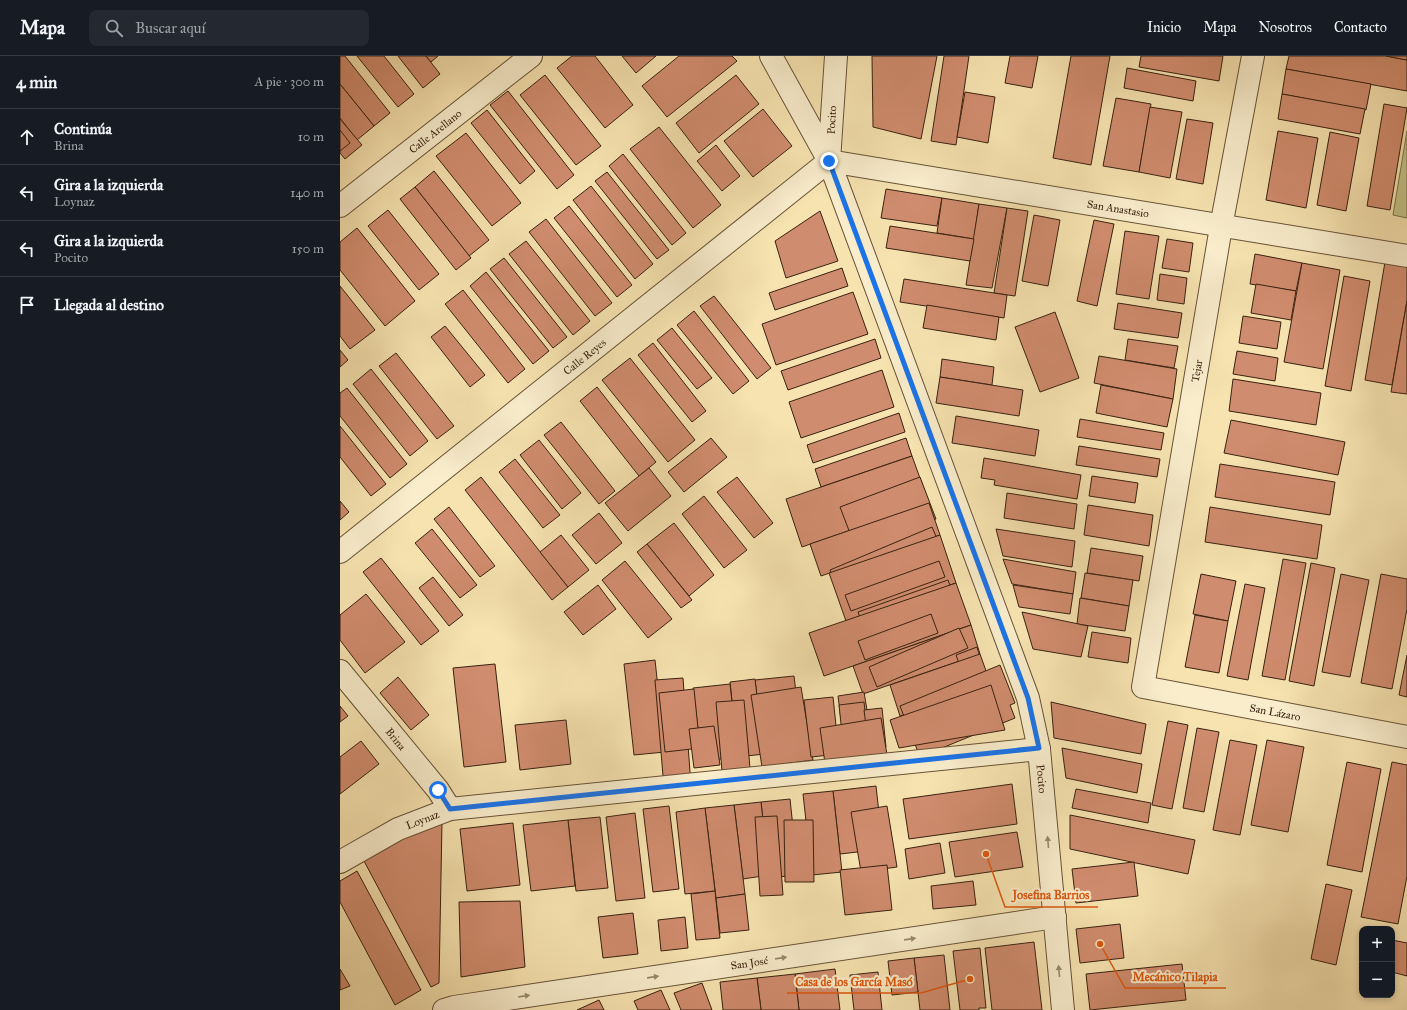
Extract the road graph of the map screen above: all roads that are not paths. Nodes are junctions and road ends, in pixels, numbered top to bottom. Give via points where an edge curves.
1 (531, 56) edge
2 (771, 56) edge
3 (836, 56) edge
4 (1253, 56) edge
5 (829, 161) junction
6 (340, 206) edge
7 (1221, 227) junction
8 (1407, 256) edge
9 (340, 552) edge
10 (340, 671) edge
11 (1143, 687) joint
12 (1407, 737) edge
13 (1039, 748) junction
14 (450, 809) junction
15 (340, 862) edge
16 (1054, 917) junction
17 (444, 1010) edge
18 (1063, 1010) edge

1 - 6 street, Calle Arellano
2 - 5 street
3 - 5 street, Pocito
4 - 7 street, Tejar
5 - 7 street, San Anastasio
5 - 9 street, Calle Reyes
5 - 13 street, Pocito via 1028,698
7 - 8 street, San Anastasio
7 - 11 street, Tejar
10 - 14 street, Brina via 438,790
11 - 12 street, San Lázaro
13 - 14 street, Loynaz
16 -> 13 street, Pocito
14 - 15 street, Loynaz via 398,829
17 -> 16 street, San José
18 -> 16 street, Pocito

